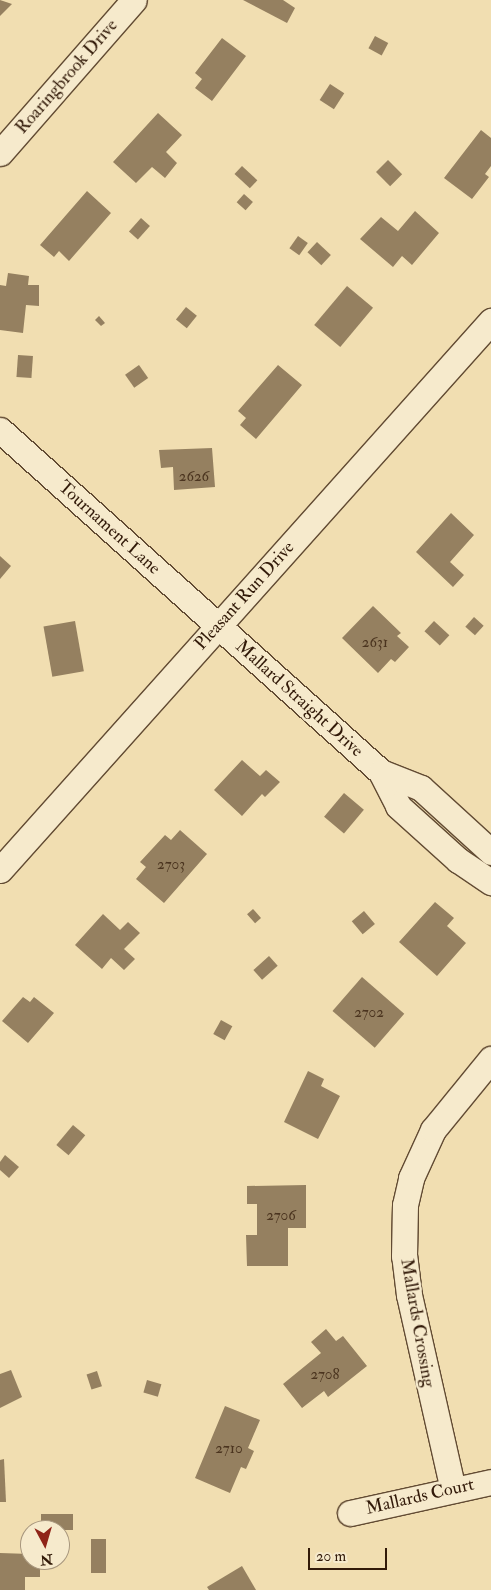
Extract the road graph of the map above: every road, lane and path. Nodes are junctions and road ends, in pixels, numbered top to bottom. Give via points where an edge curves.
1 (134, 0) edge
2 (0, 153) edge
3 (491, 321) edge
4 (0, 430) edge
5 (218, 626) junction
6 (380, 772) junction
7 (491, 852) edge
8 (0, 870) edge
9 (491, 882) edge
10 (491, 1059) edge
11 (491, 1482) edge
12 (453, 1490) junction
13 (350, 1513) dead end

1 - 2 street, Roaringbrook Drive
3 - 5 street, Pleasant Run Drive
4 - 5 street, Tournament Lane
5 - 6 street, Mallard Straight Drive
5 - 8 street, Pleasant Run Drive
6 - 7 street, Mallard Straight Drive via 421,788
6 - 9 street, Mallard Straight Drive via 398,806 458,860
10 - 12 street, Mallards Crossing via 433,1130 411,1178 405,1205 404,1256 409,1294
11 - 12 street, Mallards Court
12 - 13 street, Mallards Court

